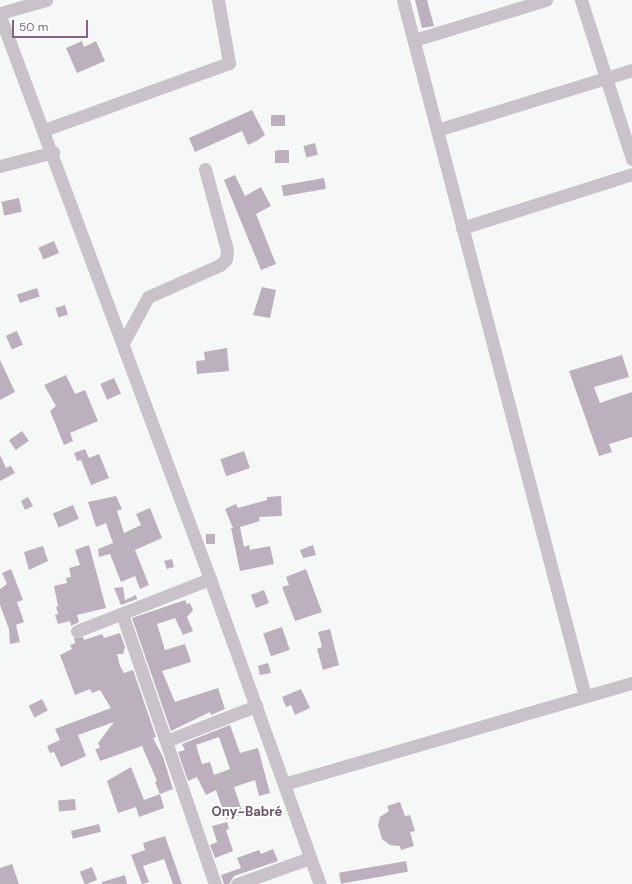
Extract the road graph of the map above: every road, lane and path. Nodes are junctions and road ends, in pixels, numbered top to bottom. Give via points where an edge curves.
1 (46, 0) edge
2 (218, 0) edge
3 (403, 0) edge
4 (546, 0) edge
5 (582, 0) edge
6 (0, 13) edge
7 (0, 16) edge
8 (414, 40) junction
9 (632, 70) edge
10 (606, 78) junction
11 (44, 130) junction
12 (437, 130) junction
13 (53, 152) junction
14 (632, 159) edge
15 (0, 166) edge
16 (205, 169) dead end
17 (632, 174) edge
18 (462, 228) junction
19 (123, 343) junction
20 (210, 579) junction
21 (122, 614) junction
22 (77, 631) dead end
23 (632, 683) edge
24 (585, 696) junction
25 (256, 706) junction
26 (166, 741) junction
27 (284, 784) junction
28 (310, 858) junction
29 (215, 884) edge
30 (237, 884) edge
31 (320, 884) edge

1 - 6 street
2 - 11 street via 229,63
3 - 8 street
4 - 8 street
5 - 10 street
7 - 11 street
8 - 12 street
9 - 10 street
10 - 12 street
10 - 14 street
11 - 13 street
12 - 18 street
13 - 15 street
13 - 19 street
16 - 19 street via 227,250 226,259 220,265 148,297
17 - 18 street
18 - 24 street
19 - 20 street
20 - 21 street
20 - 25 street
21 - 22 street
21 - 26 street
23 - 24 street
24 - 27 street
25 - 26 street
25 - 27 street
26 - 29 street
27 - 28 street
28 - 30 street
28 - 31 street

